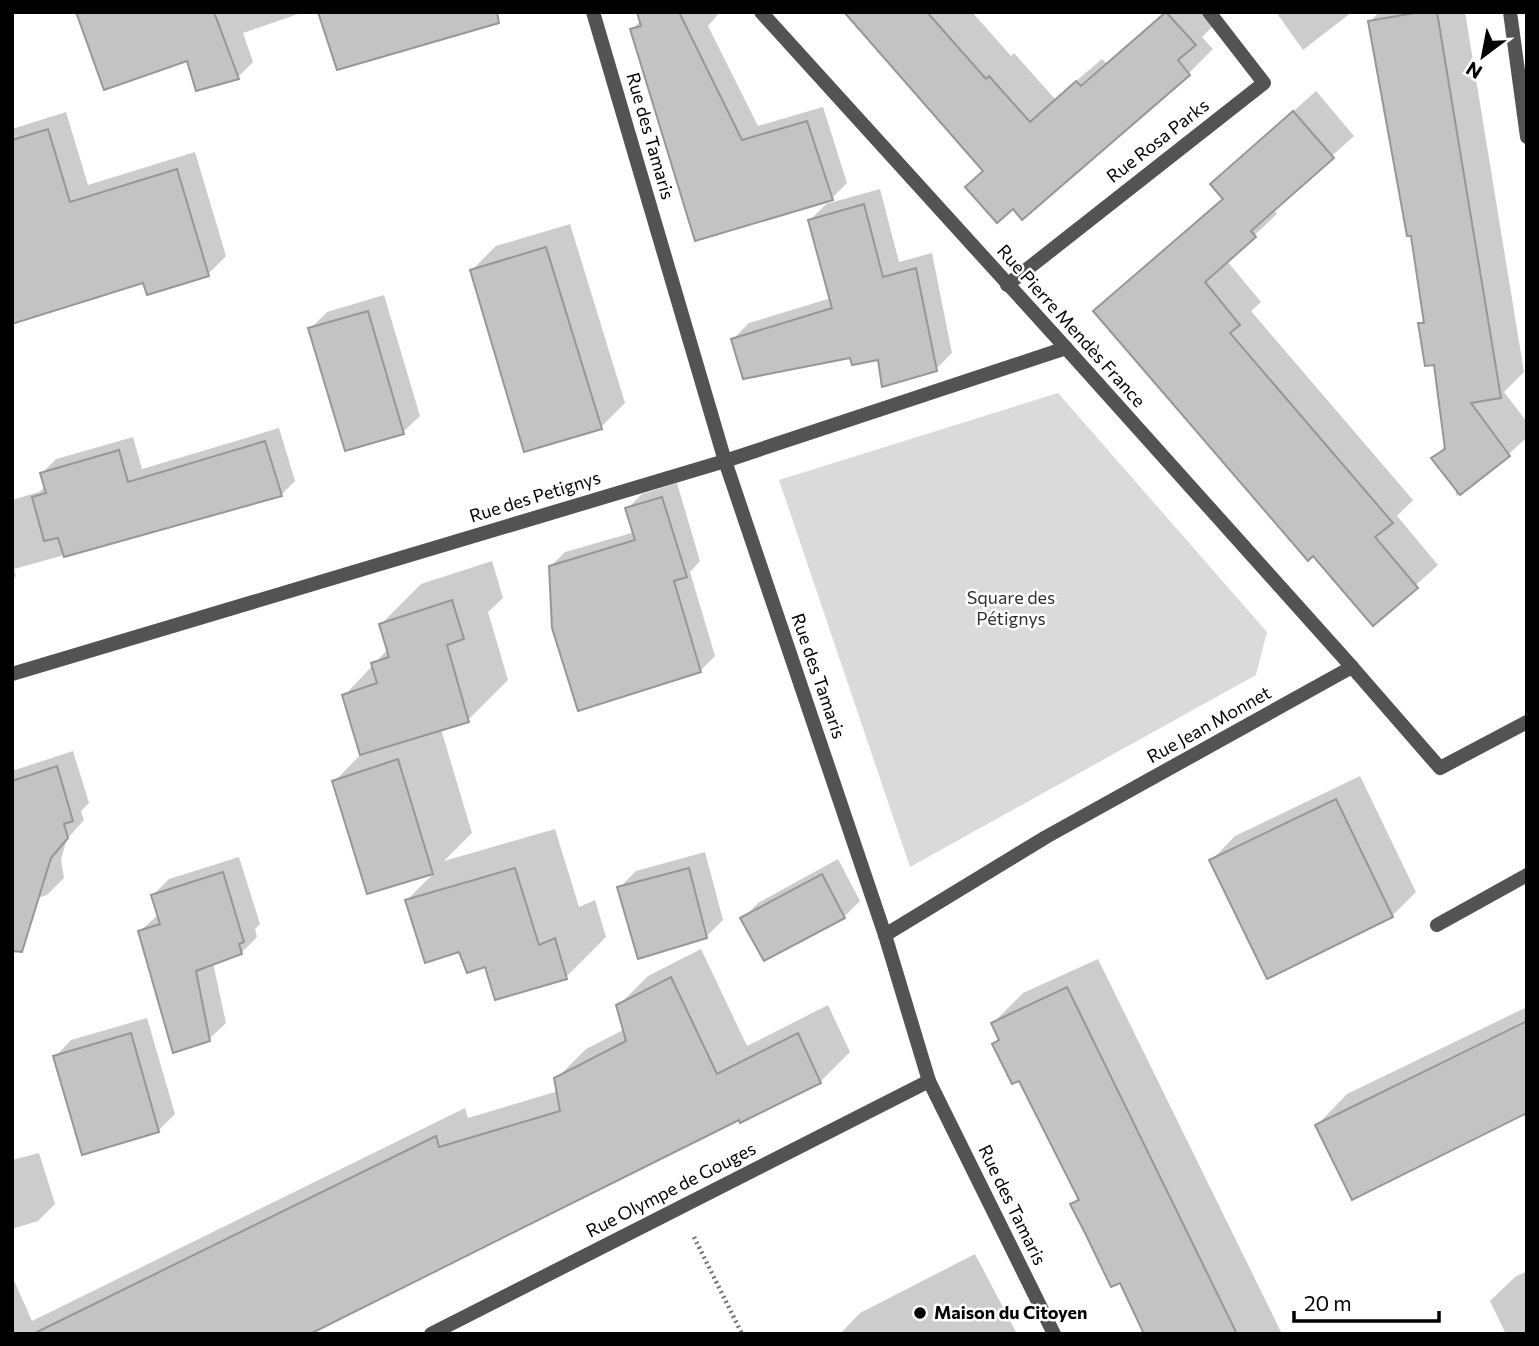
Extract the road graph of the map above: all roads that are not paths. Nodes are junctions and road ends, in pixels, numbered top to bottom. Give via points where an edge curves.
1 (593, 12) edge
2 (761, 12) edge
3 (1209, 12) edge
4 (1510, 12) edge
5 (1527, 137) edge
6 (1007, 285) junction
7 (1066, 348) junction
8 (726, 461) junction
9 (1352, 667) junction
10 (12, 674) edge
11 (1527, 722) edge
12 (1527, 874) edge
13 (1437, 925) dead end
14 (885, 935) junction
15 (929, 1081) junction
16 (431, 1334) edge
17 (1054, 1334) edge

1 - 8 street, Rue des Tamaris
2 - 6 street, Rue Pierre Mendès France
3 - 6 street, Rue Rosa Parks via 1264,83
4 - 5 street
6 - 7 street, Rue Pierre Mendès France
7 - 8 street, Rue des Petignys
7 - 9 street, Rue Pierre Mendès France
8 - 10 street, Rue des Petignys
8 - 14 street, Rue des Tamaris
9 - 11 street via 1440,768
9 - 14 street, Rue Jean Monnet via 1046,837
12 - 13 street
14 - 15 street, Rue des Tamaris
15 - 16 street, Rue Olympe de Gouges
15 - 17 street, Rue des Tamaris

